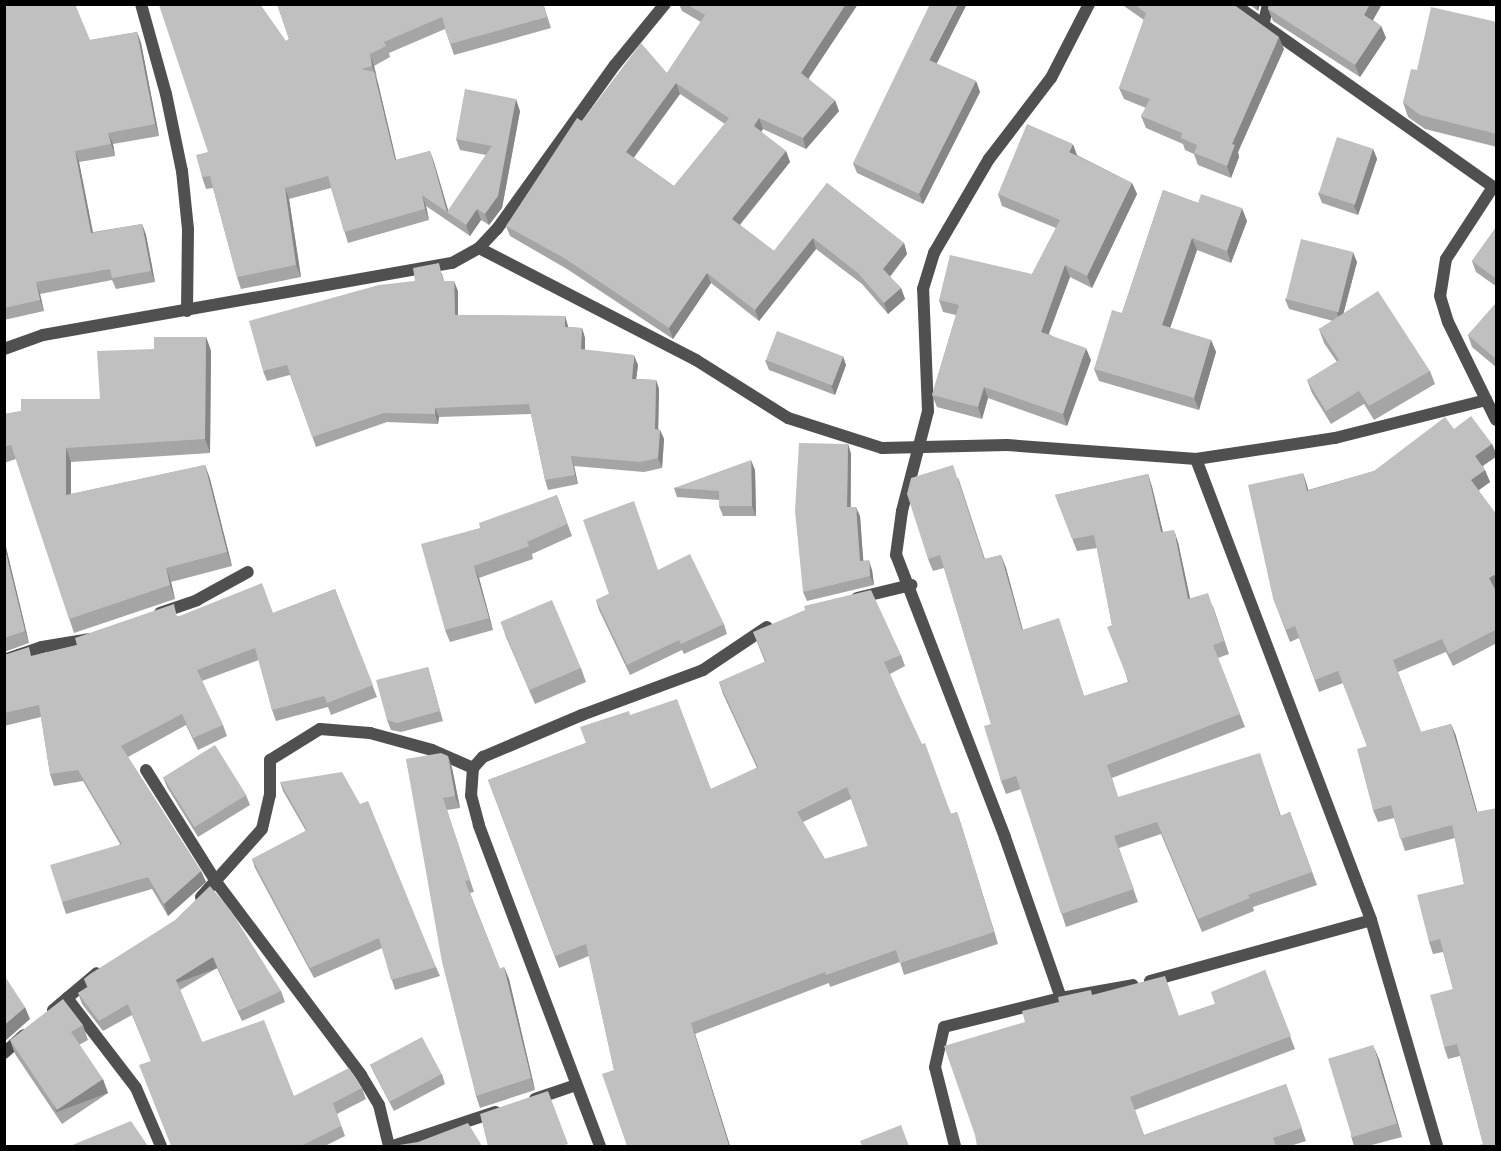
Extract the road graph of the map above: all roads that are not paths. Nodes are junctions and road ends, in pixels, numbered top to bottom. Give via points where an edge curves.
1 (141, 4) edge
2 (665, 4) edge
3 (1089, 4) edge
4 (1234, 4) edge
5 (1268, 4) edge
6 (1263, 26) junction
7 (1495, 188) edge
8 (479, 248) junction
9 (187, 311) junction
10 (4, 349) edge
11 (1486, 400) junction
12 (1497, 420) edge
13 (921, 446) junction
14 (1196, 459) junction
15 (248, 572) dead end
16 (911, 585) junction
17 (841, 602) edge
18 (784, 619) edge
19 (142, 620) edge
20 (101, 635) edge
21 (4, 660) edge
22 (473, 768) junction
23 (146, 770) dead end
24 (217, 883) junction
25 (191, 906) edge
26 (1371, 920) junction
27 (108, 965) edge
28 (1061, 998) junction
29 (66, 999) junction
30 (4, 1053) edge
31 (576, 1085) junction
32 (161, 1146) edge
33 (391, 1146) edge
34 (600, 1146) edge
35 (955, 1146) edge
36 (1437, 1146) edge

1 - 9 street via 182,171 188,229
2 - 8 street
3 - 13 street via 1051,78 989,159 934,253 923,289 928,411
4 - 6 street
5 - 6 street
6 - 7 street
7 - 11 street via 1446,259 1440,296 1448,322
8 - 9 street via 452,263
8 - 13 street via 696,360 788,418 882,447
9 - 10 street via 43,335
11 - 12 street
11 - 14 street via 1335,438
13 - 14 street via 1007,445
13 - 16 street via 902,511 896,555
14 - 26 street
15 - 19 street via 197,600
16 - 17 street
16 - 28 street
18 - 22 street via 704,670 571,719 483,757
20 - 21 street via 42,647
22 - 24 street via 432,750 370,733 320,729 270,760 270,795 262,829
22 - 31 street via 471,796 478,825
23 - 24 street
24 - 25 street
24 - 33 street via 361,1075 379,1105
26 - 28 street via 1137,985
26 - 36 street
27 - 29 street
28 - 35 street via 944,1027 935,1066
29 - 30 street
29 - 32 street via 136,1088
31 - 33 street
31 - 34 street

